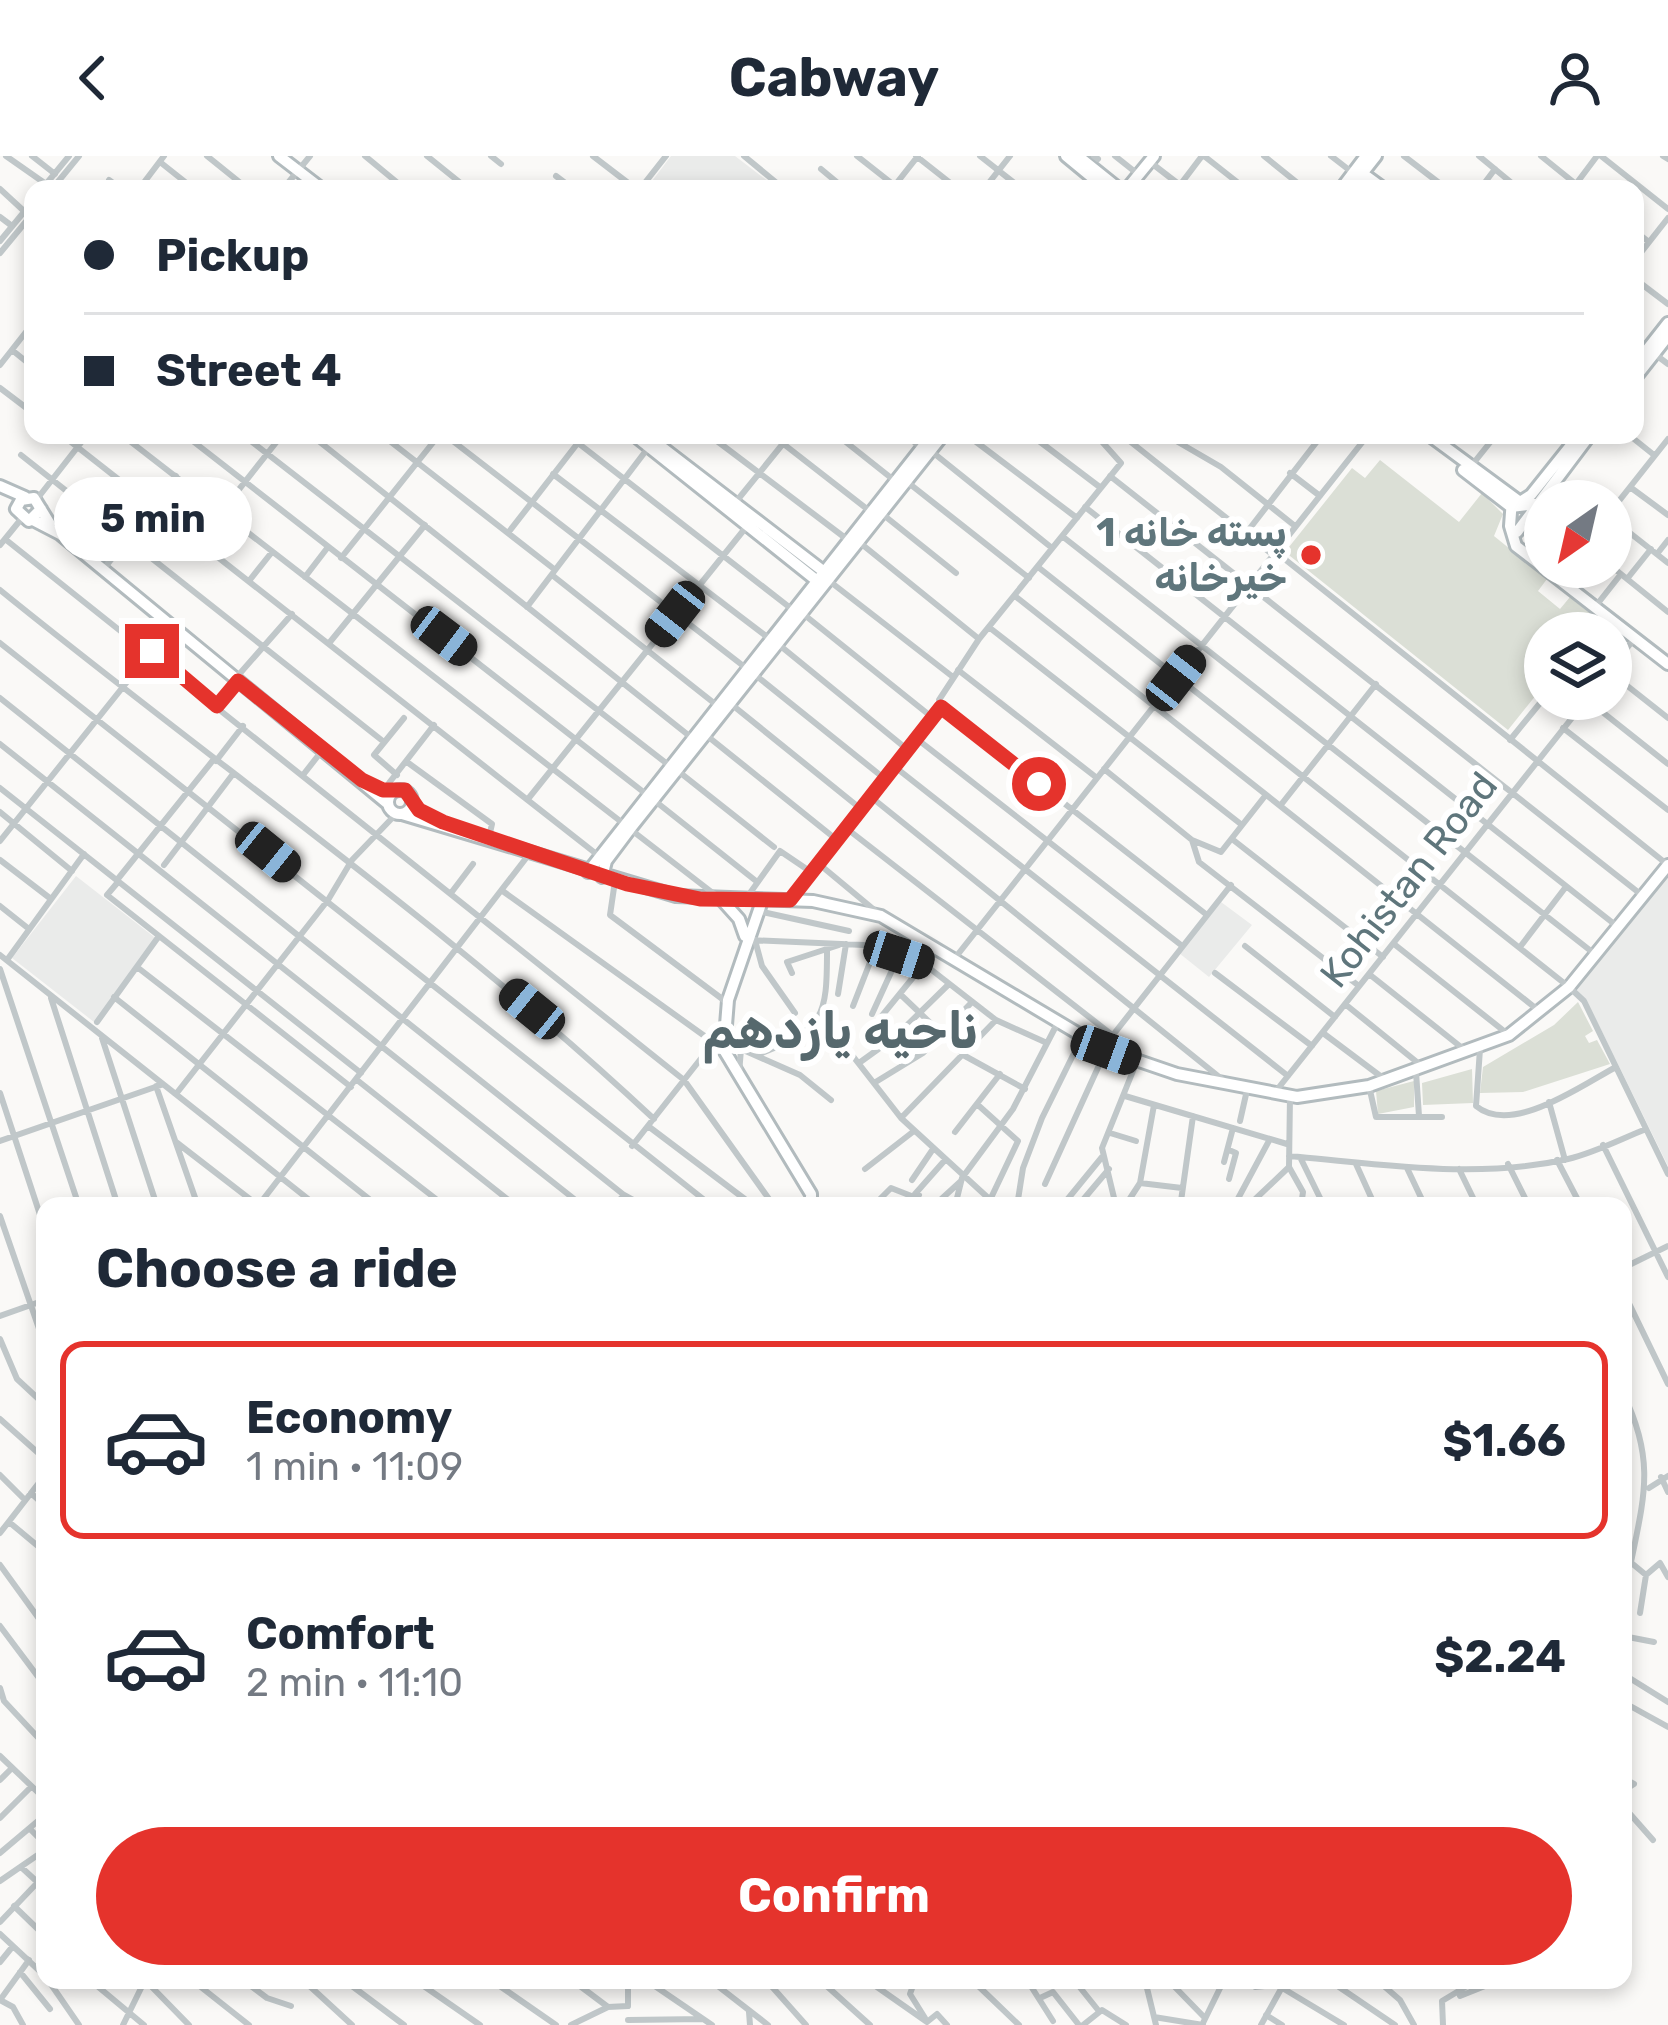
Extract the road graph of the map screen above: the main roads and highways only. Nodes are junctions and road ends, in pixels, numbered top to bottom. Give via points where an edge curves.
1 (279, 156) edge
2 (291, 156) edge
3 (1066, 156) edge
4 (1078, 156) edge
5 (1366, 156) edge
6 (1376, 156) edge
7 (303, 164) edge
8 (1357, 172) junction
9 (1095, 180) edge
10 (1113, 180) edge
11 (1349, 180) edge
12 (1354, 180) edge
13 (1368, 180) edge
14 (1668, 323) edge
15 (1668, 336) edge
16 (1651, 351) junction
17 (1644, 357) edge
18 (1644, 363) edge
19 (652, 444) edge
20 (652, 444) edge
21 (928, 444) edge
22 (932, 444) edge
23 (1432, 444) edge
24 (1438, 444) edge
25 (1571, 444) edge
26 (1581, 444) edge
27 (926, 449) junction
28 (1448, 454) junction
29 (1, 487) edge
30 (1520, 504) junction
31 (1524, 549) edge
32 (1524, 552) edge
33 (822, 577) junction
34 (1570, 588) edge
35 (1668, 664) edge
36 (724, 707) junction
37 (674, 768) junction
38 (412, 801) junction
39 (393, 806) junction
40 (443, 822) junction
41 (627, 826) junction
42 (1668, 865) edge
43 (587, 872) junction
44 (609, 879) junction
45 (721, 899) junction
46 (760, 906) junction
47 (750, 940) junction
48 (811, 1197) edge

1 - 7 main road
2 - 7 main road
3 - 9 main road
4 - 10 main road
5 - 8 main road
6 - 8 main road
8 - 11 main road
8 - 12 main road
8 - 13 main road
14 - 16 main road
15 - 16 main road
16 - 17 main road
16 - 18 main road
19 - 33 main road
20 - 33 main road
21 - 27 main road
22 - 27 main road
23 - 28 main road
24 - 28 main road
25 - 30 main road
26 - 30 main road
27 - 33 main road
28 - 30 main road
28 - 30 main road
29 - 39 main road
30 - 31 main road
30 - 32 main road via 1512,539
33 - 36 main road
34 - 35 main road
36 - 37 main road
36 - 37 main road
37 - 41 main road
38 - 39 main road
38 - 39 main road via 405,790
38 - 40 main road
39 - 40 main road
40 - 43 main road
41 - 43 main road
41 - 44 main road via 606,861
42 - 46 main road via 1569,987 1509,1035 1369,1086 1290,1096 1137,1061 1081,1039 880,916 790,900
43 - 44 main road
44 - 45 main road
45 - 46 main road
45 - 47 main road
46 - 47 main road
47 - 48 main road via 719,1046

